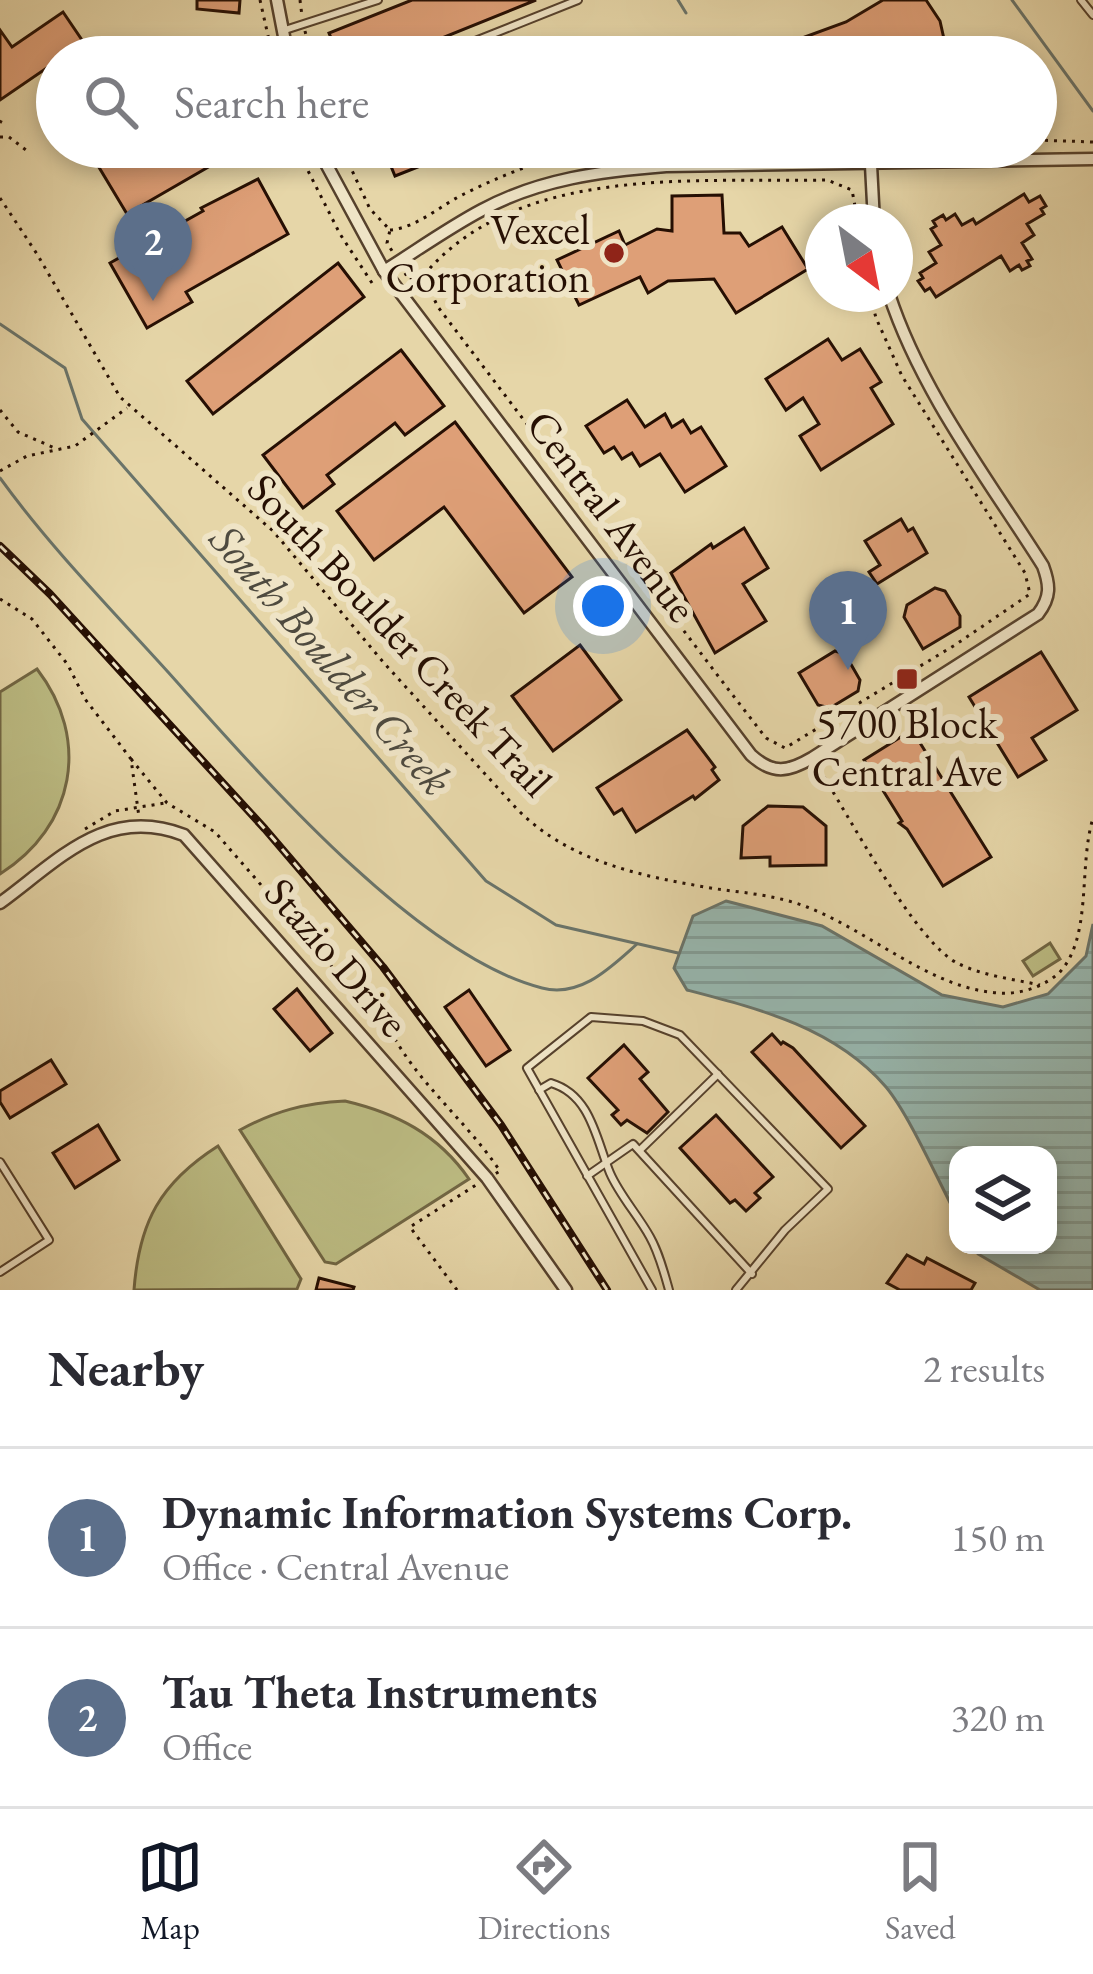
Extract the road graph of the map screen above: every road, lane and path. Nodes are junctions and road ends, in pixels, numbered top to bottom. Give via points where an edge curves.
1 (260, 0) edge
2 (277, 0) edge
3 (378, 0) edge
4 (578, 0) edge
5 (1081, 0) edge
6 (1093, 15) edge
7 (281, 31) junction
8 (268, 36) edge
9 (283, 36) edge
10 (488, 36) edge
11 (4, 115) dead end
12 (0, 123) edge
13 (0, 137) edge
14 (1057, 141) edge
15 (1093, 142) edge
16 (26, 150) dead end
17 (1093, 159) edge
18 (1057, 160) edge
19 (307, 168) edge
20 (328, 168) edge
21 (351, 168) edge
22 (522, 168) edge
23 (650, 168) edge
24 (872, 168) edge
25 (0, 198) edge
26 (855, 204) edge
27 (873, 204) edge
28 (390, 230) junction
29 (398, 262) junction
30 (384, 271) junction
31 (423, 277) junction
32 (372, 283) dead end
33 (876, 312) edge
34 (895, 312) edge
35 (128, 406) junction
36 (0, 410) edge
37 (58, 450) junction
38 (0, 471) edge
39 (0, 599) edge
40 (812, 758) junction
41 (1093, 818) edge
42 (140, 824) junction
43 (0, 903) edge
44 (1042, 985) junction
45 (718, 1074) junction
46 (539, 1090) junction
47 (640, 1150) junction
48 (0, 1162) edge
49 (607, 1162) junction
50 (587, 1176) junction
51 (0, 1272) edge
52 (752, 1274) junction
53 (566, 1290) edge
54 (652, 1290) edge
55 (669, 1290) edge
56 (736, 1290) edge

1 - 8 path
2 - 7 street
3 - 7 lane
4 - 10 lane
5 - 6 lane
7 - 9 street
11 - 12 path
13 - 16 path
14 - 15 path
17 - 18 street
19 - 32 path
20 - 30 street, Central Avenue
21 - 28 path
22 - 28 path
23 - 29 street via 568,178 483,209
24 - 27 street
25 - 35 path, South Boulder Creek Trail
26 - 31 path via 852,190 827,179 609,185 516,212 454,248
28 - 29 path via 387,243
29 - 30 street
29 - 31 path via 409,280
30 - 40 street, Central Avenue via 751,755 782,771
31 - 33 path via 438,308 688,637 766,738 785,748 1030,594 1025,573 893,359
34 - 40 street, Central Avenue via 923,375 1042,566 1047,602
35 - 37 path via 93,436
35 - 44 path, South Boulder Creek Trail via 273,531 408,690 552,838 636,872 801,904 972,989 1009,993
36 - 37 path via 18,432
37 - 38 path
39 - 42 path via 32,620 131,759
40 - 44 path via 928,942 957,964
41 - 44 path via 1081,942
42 - 43 street via 107,828
42 - 53 street, Stazio Drive via 184,835 200,850 487,1178
45 - 46 lane via 680,1035 643,1021 591,1017 526,1067
45 - 47 lane
45 - 52 lane via 828,1190
46 - 49 lane via 551,1083 568,1088
46 - 50 lane
47 - 49 lane via 633,1144
47 - 52 lane
48 - 51 lane via 50,1240
49 - 50 lane
49 - 55 lane via 650,1236
50 - 54 lane
52 - 56 lane

